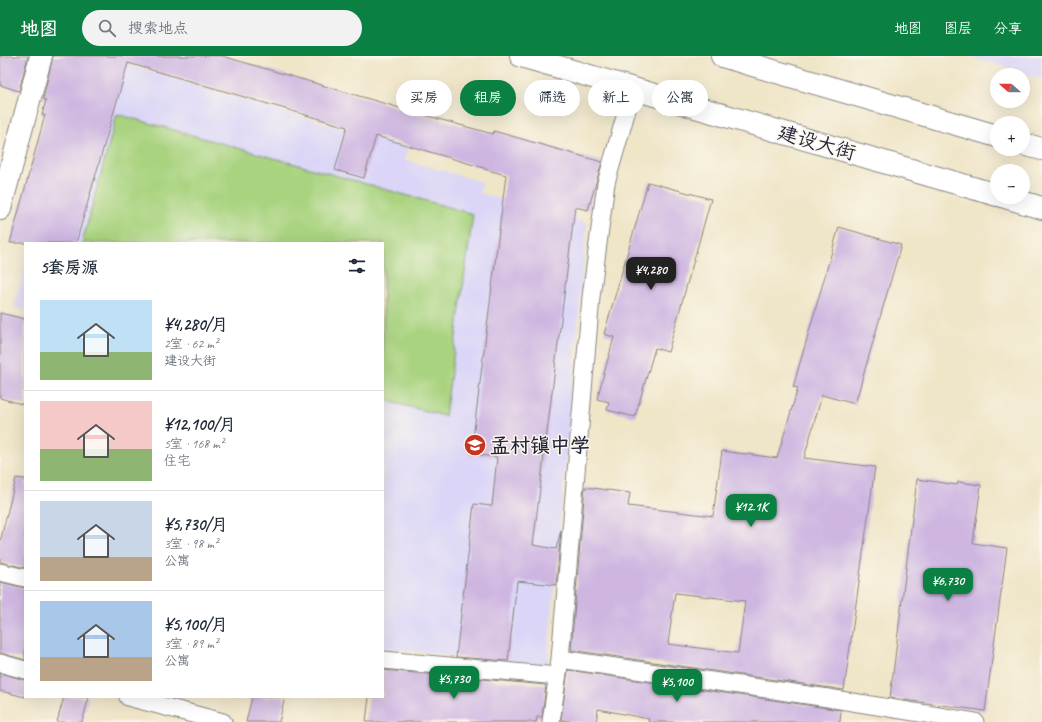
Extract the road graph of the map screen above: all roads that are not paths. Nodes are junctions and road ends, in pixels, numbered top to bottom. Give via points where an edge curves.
1 (41, 56) edge
2 (521, 56) edge
3 (722, 56) edge
4 (602, 80) edge
5 (644, 92) edge
6 (625, 116) edge
7 (990, 134) edge
8 (1030, 146) edge
9 (1042, 149) edge
10 (990, 193) edge
11 (1029, 204) edge
12 (1042, 208) edge
13 (0, 209) edge
14 (0, 572) edge
15 (24, 578) edge
16 (384, 660) edge
17 (0, 663) edge
18 (559, 668) junction
19 (24, 670) edge
20 (132, 698) edge
21 (222, 722) edge
22 (551, 722) edge
23 (975, 722) edge

1 - 13 main road
2 - 4 main road, 建设大街
3 - 7 main road
5 - 10 main road, 建设大街
6 - 18 lane via 606,184 591,297
8 - 9 main road
11 - 12 main road
14 - 15 lane
16 - 18 lane
17 - 19 lane
18 - 22 lane
18 - 23 lane via 820,697
20 - 21 lane

